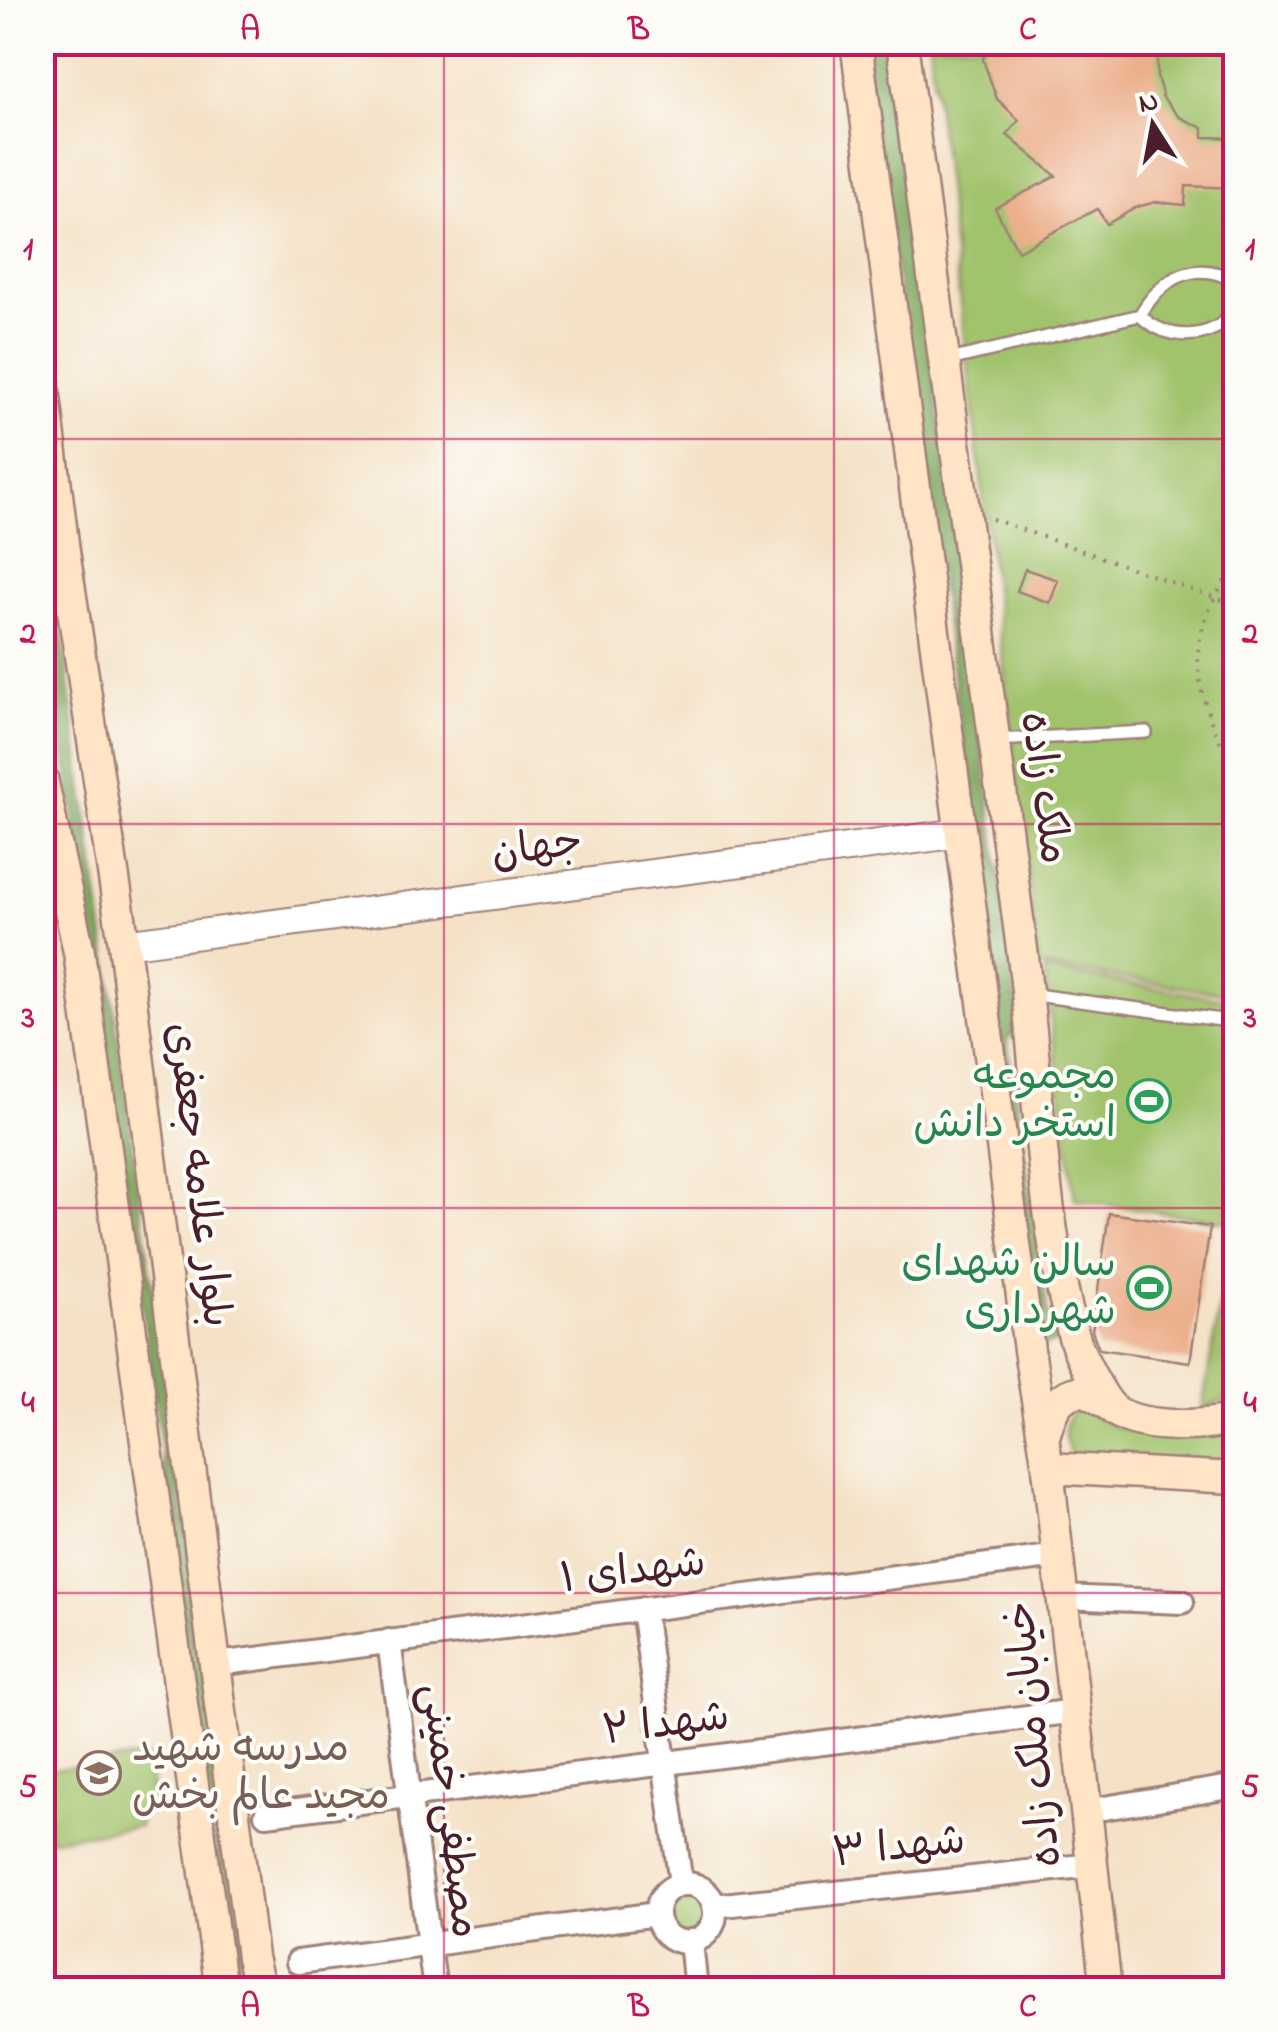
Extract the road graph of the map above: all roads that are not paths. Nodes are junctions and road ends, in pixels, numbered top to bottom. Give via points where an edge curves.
1 (856, 42) edge
2 (902, 42) edge
3 (1236, 282) edge
4 (1236, 310) edge
5 (1140, 314) junction
6 (945, 361) junction
7 (43, 376) edge
8 (42, 509) edge
9 (64, 551) junction
10 (1146, 732) dead end
11 (994, 740) junction
12 (42, 778) edge
13 (961, 833) junction
14 (124, 944) junction
15 (1028, 994) junction
16 (1236, 1022) edge
17 (1074, 1338) junction
18 (1028, 1350) junction
19 (1108, 1405) junction
20 (1236, 1418) edge
21 (1044, 1437) junction
22 (1048, 1468) junction
23 (1236, 1478) edge
24 (1058, 1556) junction
25 (1062, 1597) junction
26 (1182, 1602) dead end
27 (643, 1608) junction
28 (390, 1642) junction
29 (217, 1664) junction
30 (1075, 1712) junction
31 (664, 1763) junction
32 (1234, 1792) edge
33 (410, 1796) junction
34 (1086, 1811) junction
35 (266, 1814) dead end
36 (1092, 1865) junction
37 (681, 1884) junction
38 (714, 1906) junction
39 (657, 1914) junction
40 (691, 1941) junction
41 (429, 1944) junction
42 (298, 1962) dead end
43 (221, 1990) edge
44 (260, 1990) edge
45 (435, 1990) edge
46 (696, 1990) edge
47 (1106, 1990) edge

1 - 13 main road, ملک زاده
2 - 6 main road, ملک زاده
3 - 5 lane via 1209,271 1173,278 1154,291
4 - 5 lane via 1200,334 1170,335
5 - 6 lane
6 - 11 main road, ملک زاده
7 - 9 main road, بلوار علامه جعفری
8 - 9 main road
9 - 14 main road, بلوار علامه جعفری
10 - 11 lane
11 - 15 main road, ملک زاده
12 - 43 main road, بلوار علامه جعفری via 80,952
13 - 14 street, جهان
13 - 18 main road, ملک زاده
14 - 29 main road, بلوار علامه جعفری
15 - 16 lane
15 - 17 main road, ملک زاده via 1052,1229
17 - 18 main road via 1050,1355
17 - 19 main road, ملک زاده
18 - 21 main road, ملک زاده
19 - 20 main road via 1143,1423 1220,1424
19 - 21 main road via 1087,1391 1064,1396 1052,1409
21 - 22 main road, ملک زاده
22 - 23 main road
22 - 24 main road, خیابان ملک زاده
24 - 25 main road, خیابان ملک زاده
24 - 27 street, شهدای ۱
25 - 26 street
25 - 30 main road, خیابان ملک زاده
27 - 28 street, شهدای ۱
27 - 31 street
28 - 29 street, شهدای ۱
28 - 33 street, مصطفی خمینی
29 - 44 main road, بلوار علامه جعفری
30 - 31 street, شهدا ۲
30 - 34 main road, خیابان ملک زاده
31 - 33 street, شهدا ۲
31 - 37 street
32 - 34 street
33 - 35 street, شهدا ۲
33 - 41 street, مصطفی خمینی
34 - 36 main road, خیابان ملک زاده
36 - 38 street, شهدا ۳
36 - 47 main road, خیابان ملک زاده
37 - 38 street via 704,1890
37 - 39 street via 662,1896
38 - 40 street via 713,1924
39 - 40 street via 672,1938
39 - 41 street
40 - 46 street
41 - 42 street
41 - 45 street, مصطفی خمینی

